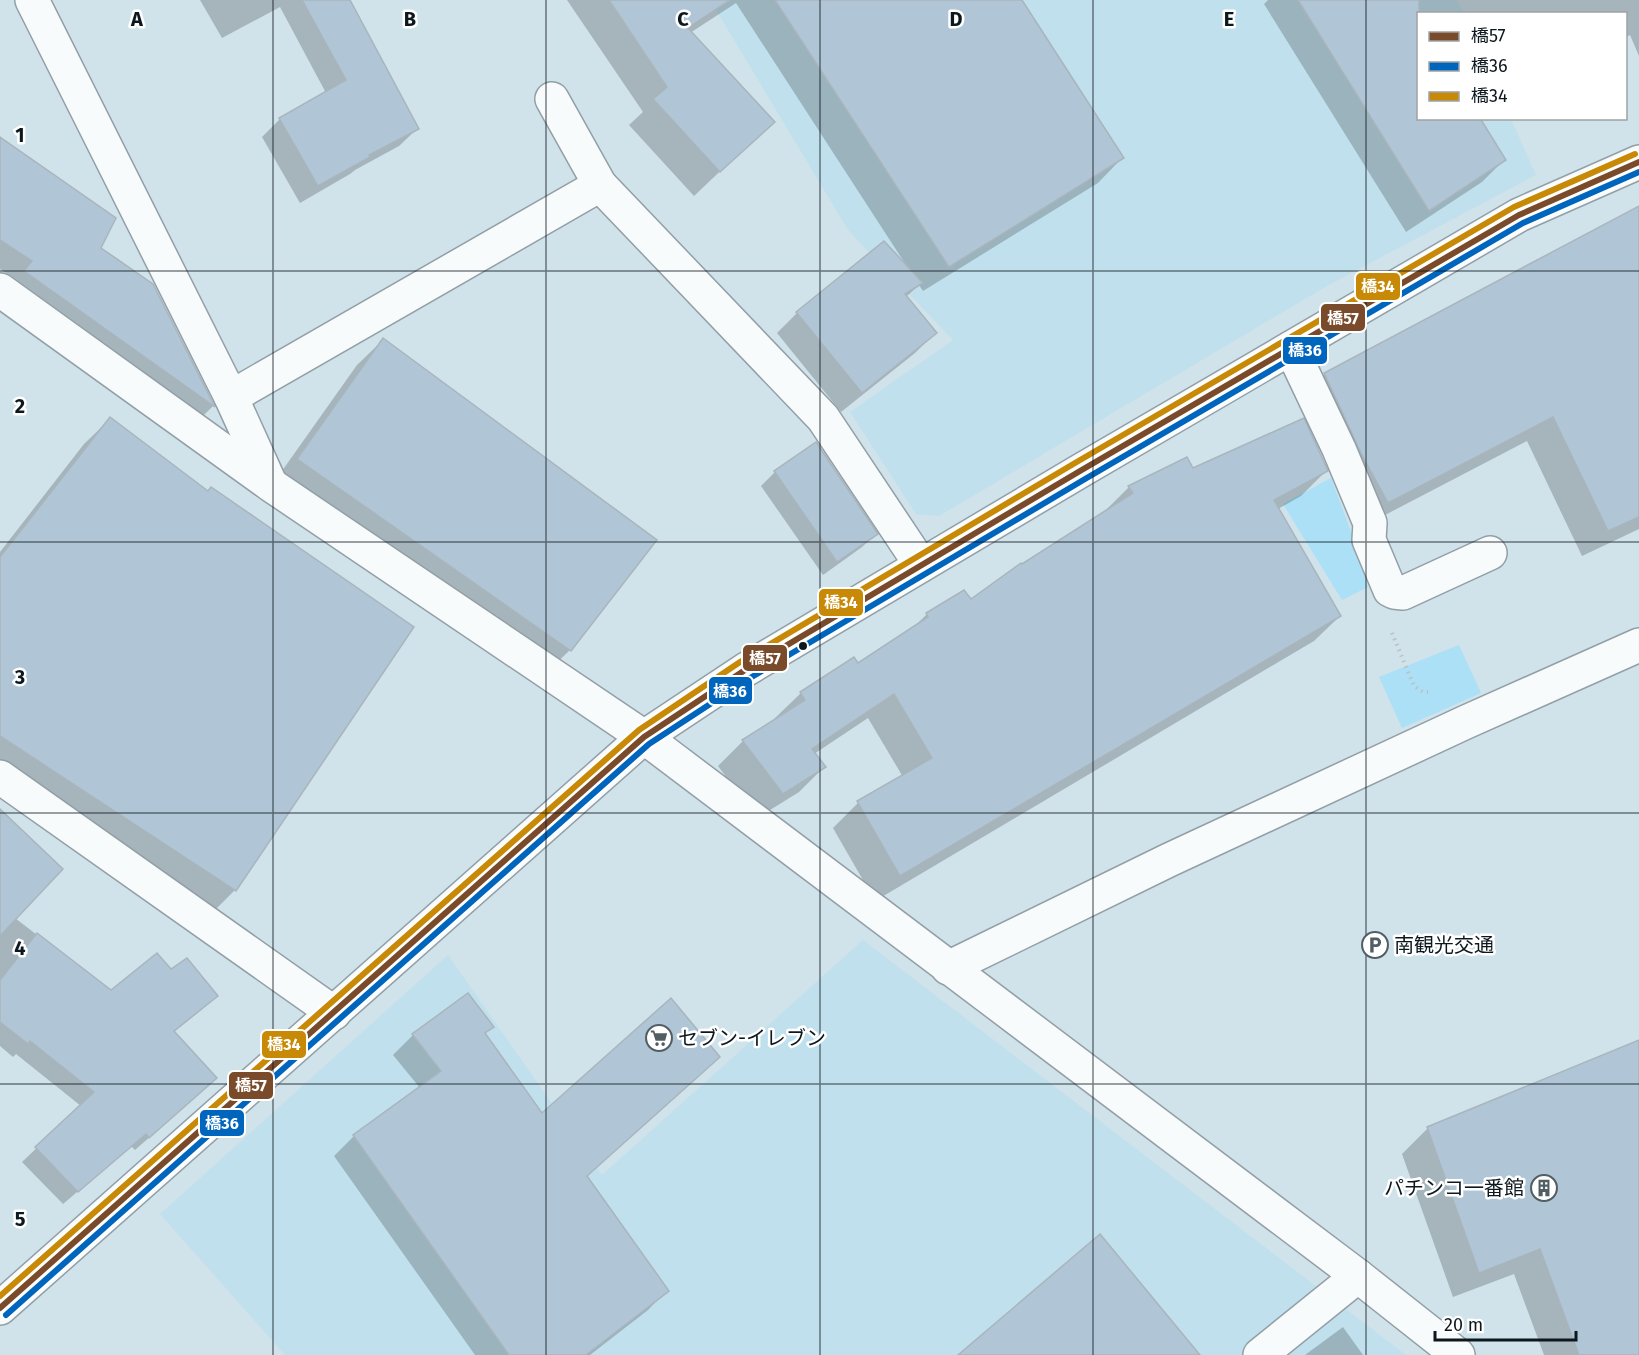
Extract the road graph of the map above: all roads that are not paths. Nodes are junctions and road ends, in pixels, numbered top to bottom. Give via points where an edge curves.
1 (32, 0) edge
2 (552, 99) dead end
3 (1639, 162) edge
4 (600, 185) junction
5 (0, 290) edge
6 (1291, 348) junction
7 (231, 397) junction
8 (270, 485) junction
9 (1490, 553) dead end
10 (921, 565) junction
11 (1639, 645) edge
12 (644, 737) junction
13 (0, 777) edge
14 (948, 968) junction
15 (334, 1013) junction
16 (1358, 1276) junction
17 (0, 1308) edge
18 (1260, 1355) edge
19 (1458, 1355) edge

1 - 7 street
2 - 4 street
3 - 6 street via 1519,215
4 - 7 street
4 - 10 street via 823,418
5 - 8 street
6 - 9 street via 1370,523 1369,540 1390,590 1403,593
6 - 10 street
7 - 8 street
8 - 12 street
10 - 12 street via 745,670
11 - 14 street via 1169,860
12 - 14 street
12 - 15 street
13 - 15 street
14 - 16 street
15 - 17 street
16 - 18 street
16 - 19 street

